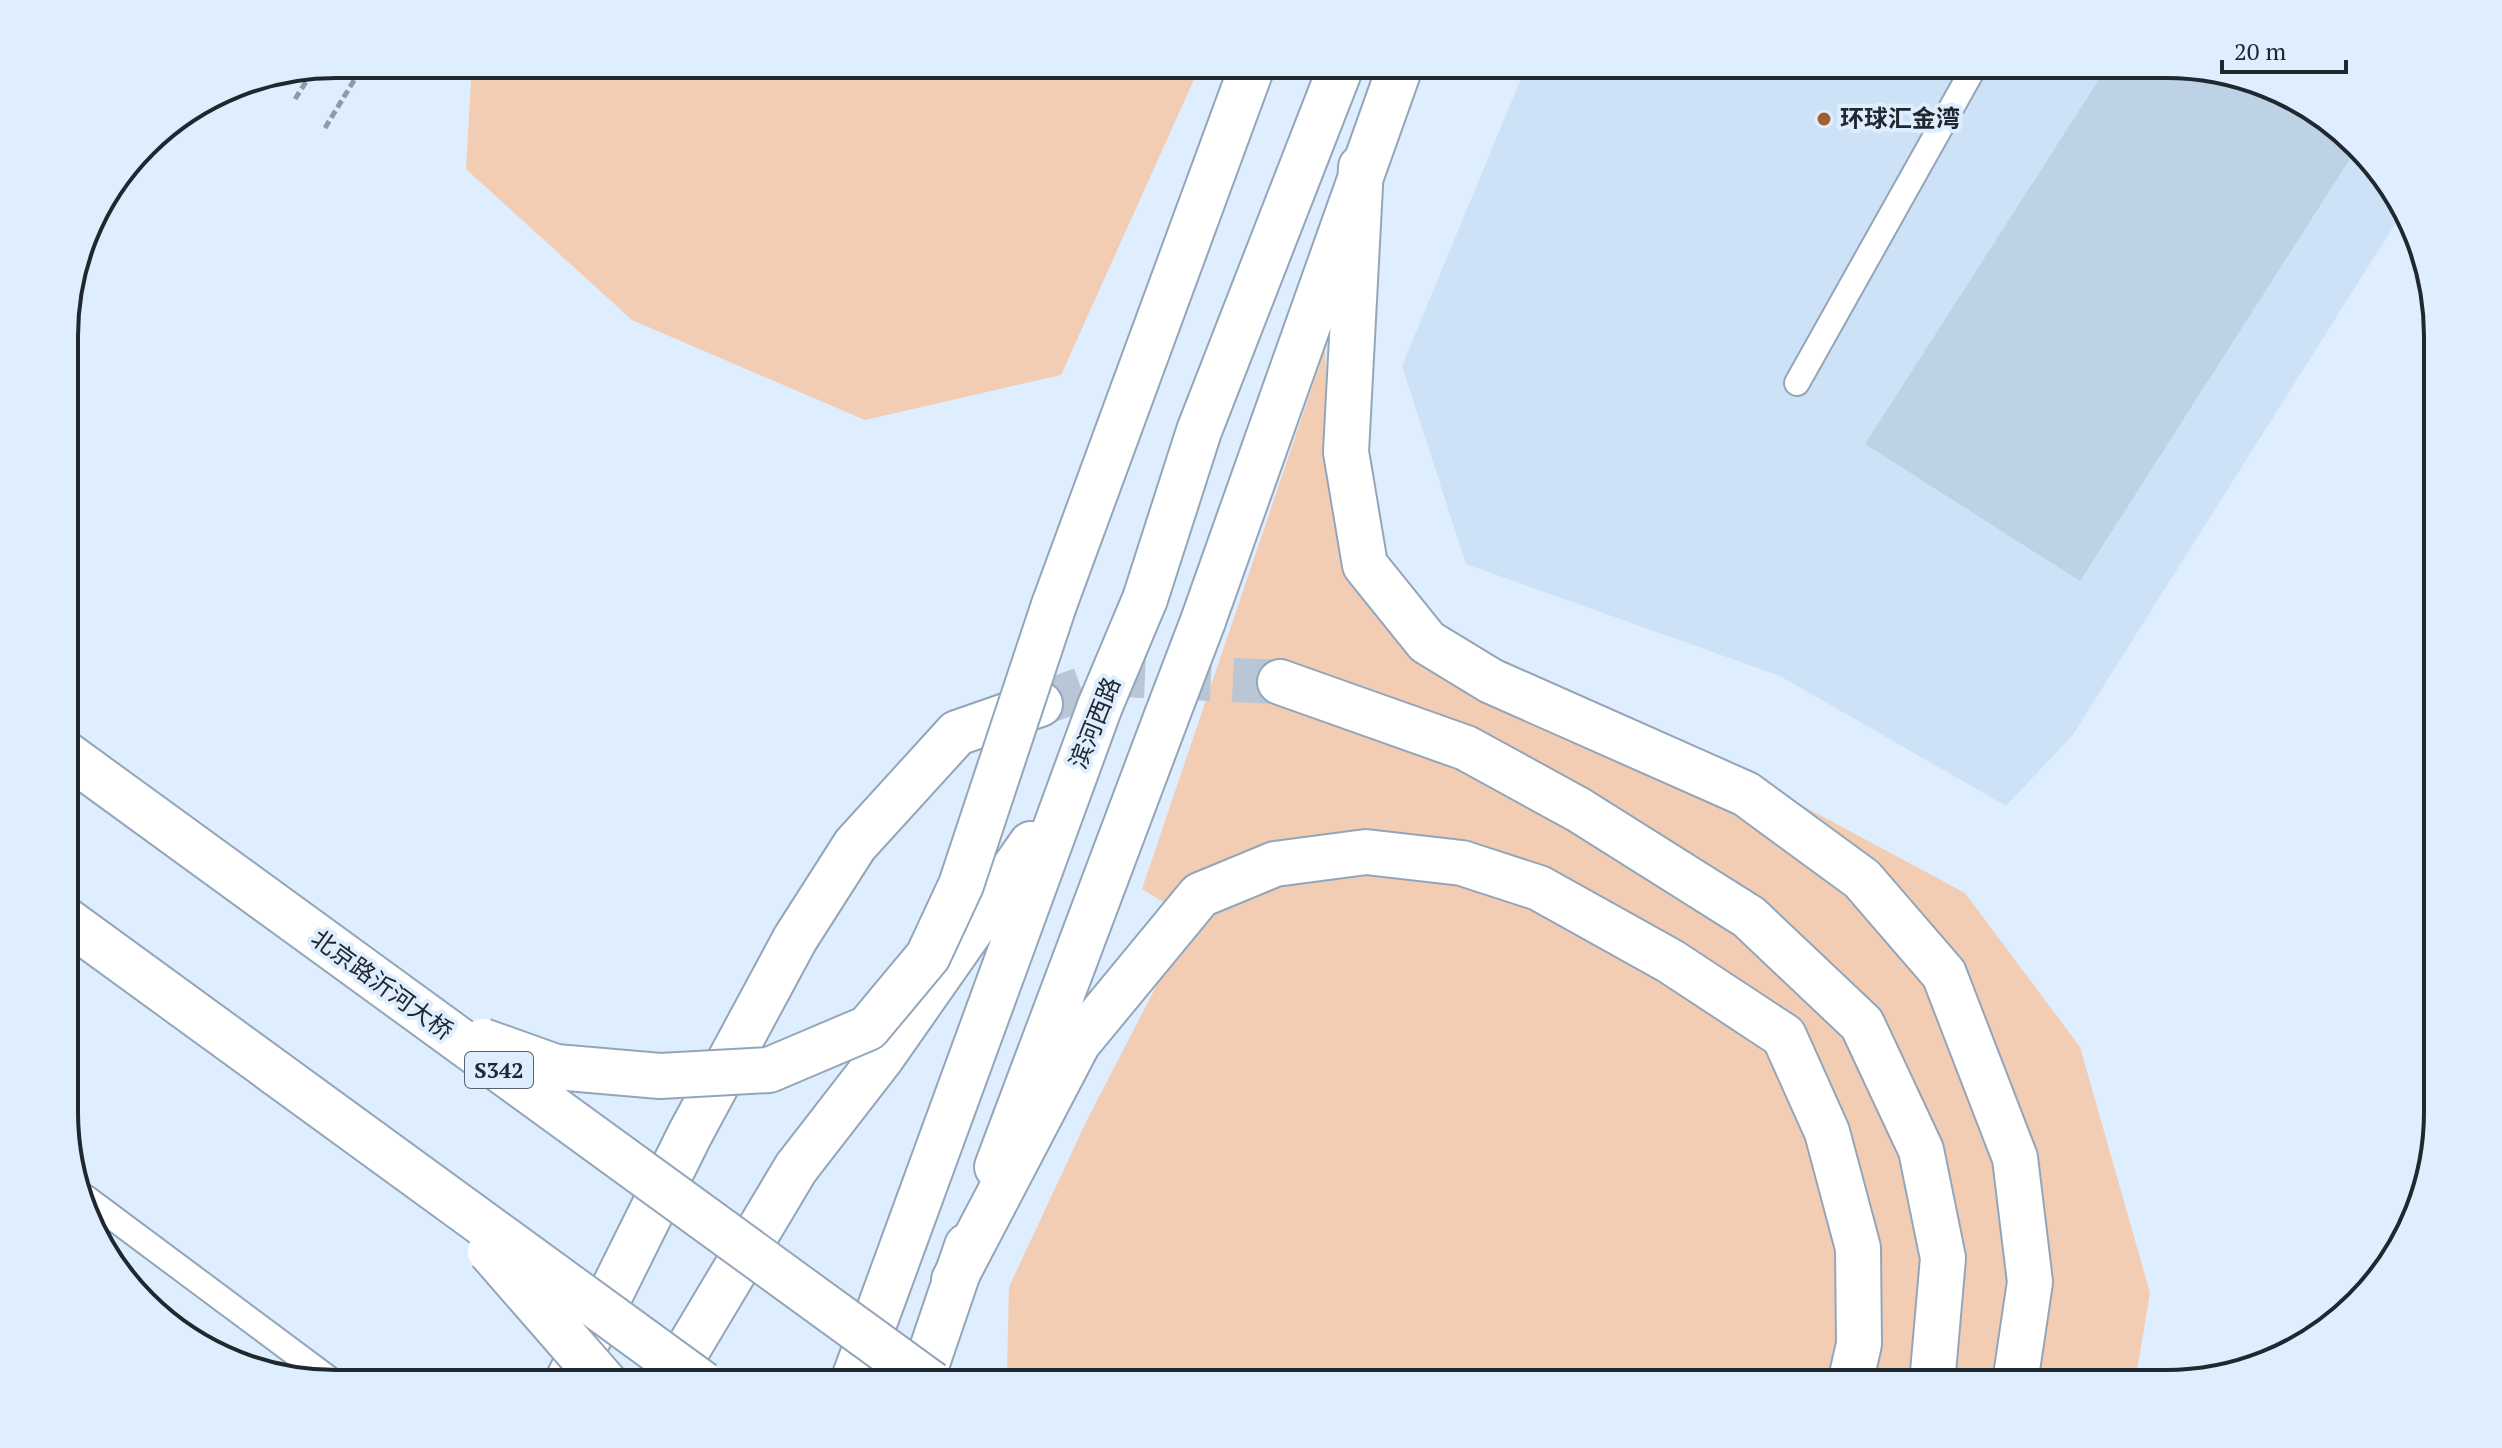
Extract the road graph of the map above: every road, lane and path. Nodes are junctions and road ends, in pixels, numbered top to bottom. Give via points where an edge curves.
1 (355, 78) edge
2 (1248, 78) edge
3 (1337, 78) edge
4 (1396, 78) edge
5 (1968, 78) edge
6 (307, 80) edge
7 (295, 99) dead end
8 (325, 128) dead end
9 (1361, 167) junction
10 (1797, 383) dead end
11 (1280, 682) tunnel mouth
12 (1040, 704) tunnel mouth
13 (78, 763) edge
14 (1067, 792) junction
15 (78, 929) edge
16 (435, 1024) junction
17 (433, 1187) junction
18 (96, 1206) edge
19 (954, 1280) junction
20 (316, 1369) edge
21 (1853, 1369) edge
22 (1933, 1369) edge
23 (2017, 1369) edge
24 (573, 1370) edge
25 (594, 1370) edge
26 (675, 1370) edge
27 (684, 1370) edge
28 (857, 1370) edge
29 (912, 1370) edge
30 (925, 1370) edge

1 - 8 path
2 - 16 main road, bridge via 1054,605 961,885 928,956 868,1028 769,1070 660,1076 556,1067
3 - 14 main road, 滨河西路, bridge via 1199,431 1145,599
4 - 9 main road
5 - 10 lane
6 - 7 path
9 - 19 main road, bridge via 1203,621
9 - 23 main road via 1346,452 1365,565 1427,642 1491,681 1746,794 1862,879 1944,974 2015,1158 2030,1282
11 - 22 main road via 1466,748 1579,810 1749,917 1862,1024 1921,1150 1943,1258
12 - 24 main road via 957,733 855,845 795,939 690,1134
13 - 16 main road, 北京路沂河大桥 / S342, bridge
14 - 26 main road via 882,1057 796,1168
14 - 28 main road, 滨河西路
15 - 17 main road, bridge
16 - 29 main road, 北京路沂河大桥 / S342, bridge
17 - 25 main road, bridge
17 - 27 main road, bridge
18 - 20 lane
19 - 21 main road via 1078,1043 1200,895 1275,864 1366,852 1462,863 1539,888 1670,961 1784,1036 1827,1132 1858,1248 1859,1344
19 - 30 main road

